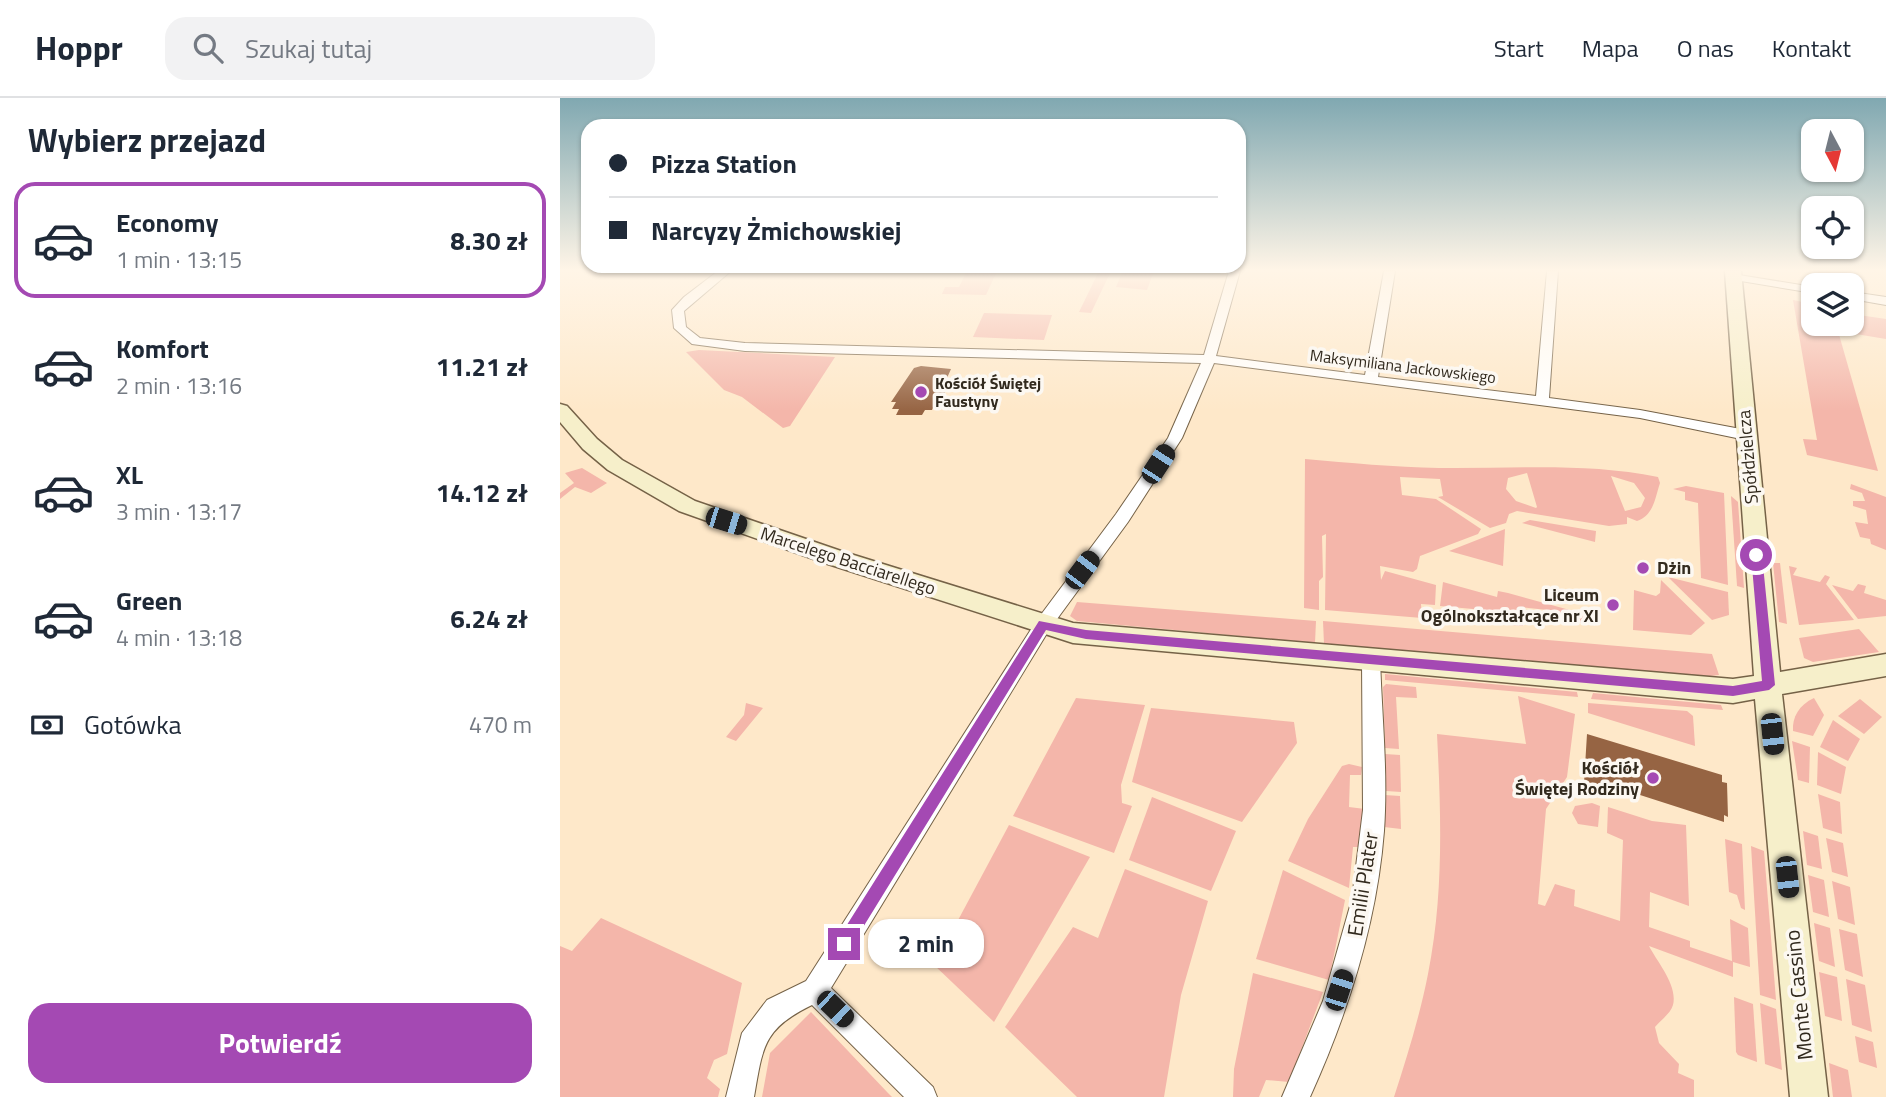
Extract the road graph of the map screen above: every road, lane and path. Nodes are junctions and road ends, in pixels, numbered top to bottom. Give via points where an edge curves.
1 (677, 318) edge
2 (1221, 318) edge
3 (1382, 318) edge
4 (1549, 318) edge
5 (1737, 318) edge
6 (1209, 359) junction
7 (1371, 379) junction
8 (1542, 401) junction
9 (560, 410) edge
10 (1746, 435) junction
11 (1043, 625) junction
12 (1371, 660) junction
13 (1886, 665) edge
14 (1769, 685) junction
15 (815, 990) junction
16 (740, 1097) edge
17 (923, 1097) edge
18 (1296, 1097) edge
19 (1810, 1097) edge

1 - 6 street, Maksymiliana Jackowskiego via 680,328 696,341 745,347
2 - 6 street
3 - 7 street
4 - 8 street
5 - 10 street, Spółdzielcza
6 - 7 street, Maksymiliana Jackowskiego
6 - 11 street via 1175,438
7 - 8 street, Maksymiliana Jackowskiego
8 - 10 street, Maksymiliana Jackowskiego
9 - 11 street, Marcelego Bacciarellego via 615,465 684,504
10 - 14 street, Spółdzielcza
11 - 12 street, Marcelego Bacciarellego via 1086,635
11 - 15 street
12 - 14 street, Marcelego Bacciarellego via 1727,691
12 - 18 street, Emilii Plater via 1373,828 1359,922 1339,990
13 - 14 street, Marcelego Bacciarellego
14 - 19 street, Monte Cassino
15 - 16 street via 776,1009 751,1042
15 - 17 street

